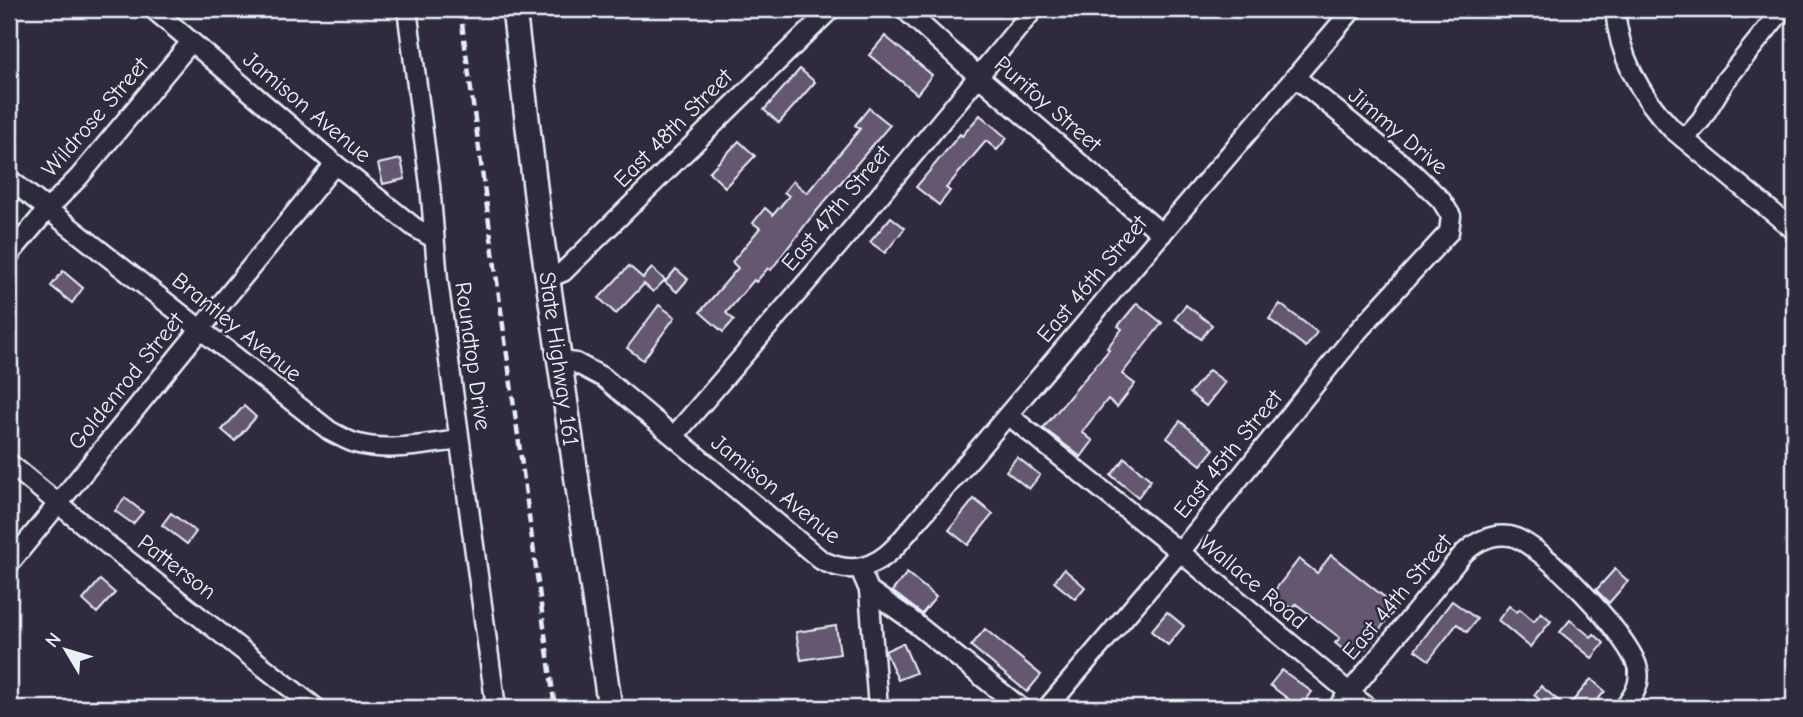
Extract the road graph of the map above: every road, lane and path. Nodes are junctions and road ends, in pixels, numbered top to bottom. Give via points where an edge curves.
1 (153, 9) edge
2 (407, 9) edge
3 (514, 9) edge
4 (831, 9) edge
5 (904, 9) edge
6 (1034, 9) edge
7 (1353, 9) edge
8 (1615, 9) edge
9 (1779, 14) dead end
10 (191, 42) junction
11 (977, 75) junction
12 (1295, 77) junction
13 (1684, 139) junction
14 (335, 164) junction
15 (9, 179) edge
16 (48, 209) junction
17 (1794, 230) edge
18 (1449, 232) joint
19 (1162, 234) junction
20 (433, 238) junction
21 (9, 255) edge
22 (548, 278) junction
23 (201, 328) junction
24 (561, 361) junction
25 (1008, 415) junction
26 (674, 436) junction
27 (459, 440) junction
28 (9, 463) edge
29 (60, 503) junction
30 (1180, 552) junction
31 (9, 564) edge
32 (860, 569) junction
33 (869, 590) junction
34 (1349, 693) junction
35 (316, 708) edge
36 (496, 708) edge
37 (610, 708) edge
38 (878, 708) edge
39 (1021, 708) edge
40 (1047, 708) edge
41 (1337, 708) edge
42 (1368, 708) edge
43 (1624, 708) edge

1 - 10 street, Jamison Avenue
2 - 20 street, Roundtop Drive
3 - 22 main road, State Highway 161
4 - 22 street, East 48th Street via 563,272
5 - 11 street, Purifoy Street
6 - 11 street, East 47th Street
7 - 12 street, East 46th Street
8 - 13 street via 1621,49 1639,89
9 - 13 street
10 - 14 street, Jamison Avenue
10 - 16 street, Wildrose Street
11 - 19 street, Purifoy Street
11 - 26 street, East 47th Street
12 - 18 street, Jimmy Drive via 1441,200 1451,216
12 - 19 street, East 46th Street
13 - 17 street
14 - 20 street, Jamison Avenue
14 - 23 street, Goldenrod Street
15 - 16 street, Brantley Avenue
16 - 21 street, Wildrose Street
16 - 23 street, Brantley Avenue
18 - 30 street, East 45th Street via 1358,331
19 - 25 street, East 46th Street
20 - 27 street, Roundtop Drive
22 - 24 main road, State Highway 161
23 - 27 street, Brantley Avenue via 302,411 353,443 386,447
23 - 29 street, Goldenrod Street
24 - 26 street, Jamison Avenue via 576,363 604,378
24 - 37 main road, State Highway 161
25 - 30 street, Wallace Road
25 - 32 street, East 46th Street via 886,557
26 - 32 street, Jamison Avenue via 821,560 846,570
27 - 36 street, Roundtop Drive
28 - 29 street, Patterson
29 - 31 street, Goldenrod Street
29 - 35 street, Patterson
30 - 34 street, Wallace Road
30 - 40 street, East 45th Street
32 - 33 street
33 - 38 street
33 - 39 street
34 - 41 street, East 44th Street
34 - 42 street, Wallace Road
34 - 43 street, East 44th Street via 1471,545 1509,536 1547,559 1597,608 1627,648 1639,680

